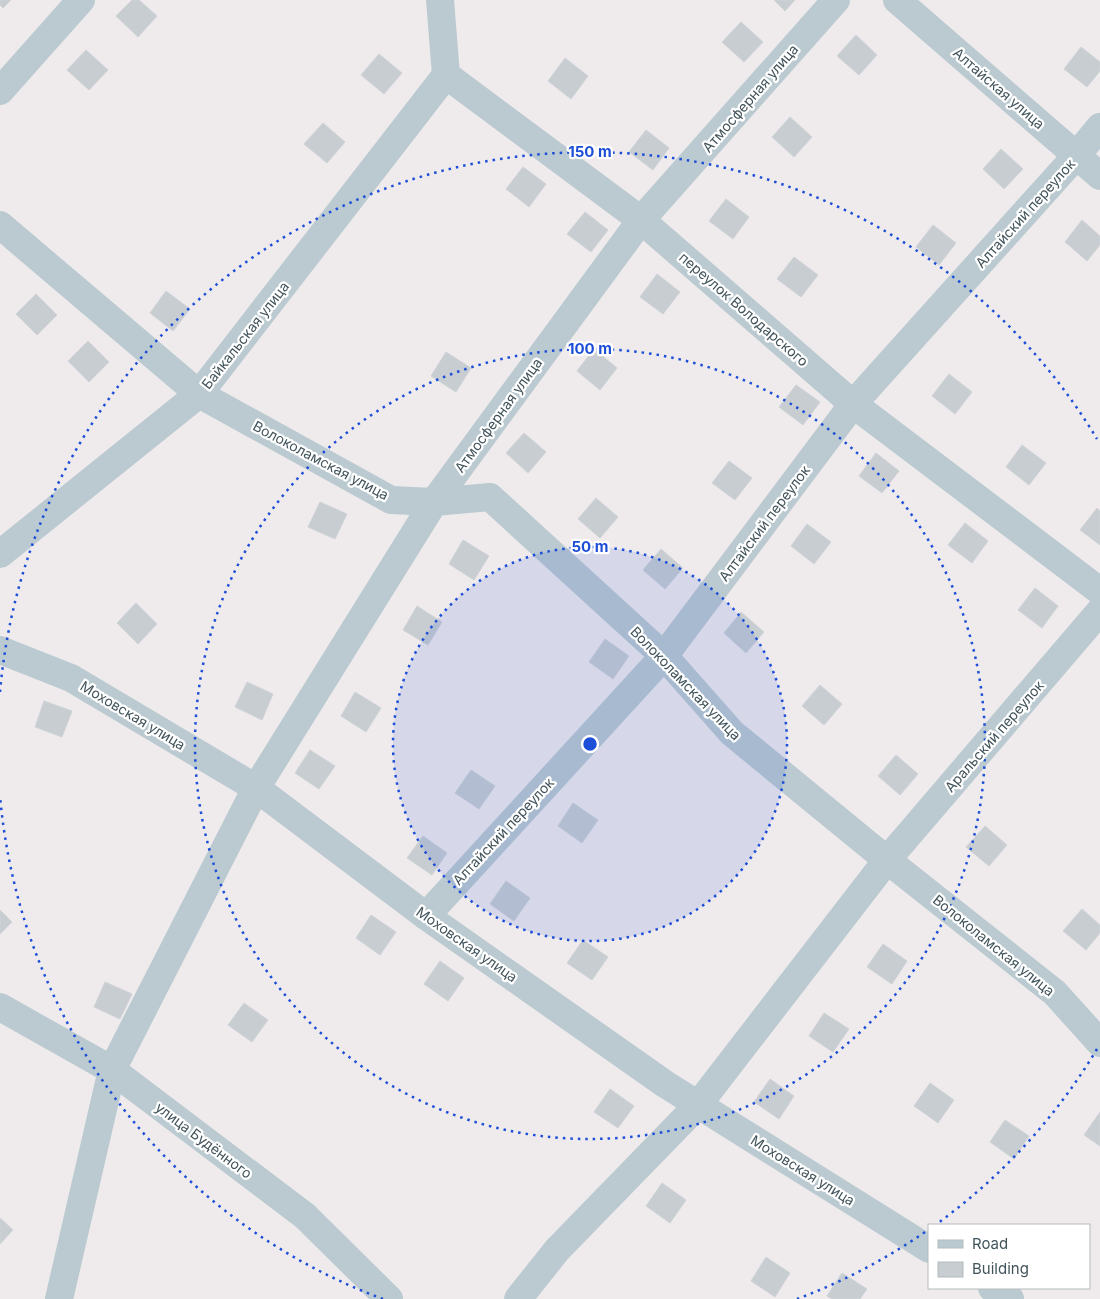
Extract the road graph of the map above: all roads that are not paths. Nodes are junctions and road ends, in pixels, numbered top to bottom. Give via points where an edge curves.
1 (81, 0) edge
2 (440, 0) edge
3 (836, 0) edge
4 (898, 0) edge
5 (446, 75) junction
6 (0, 91) edge
7 (1100, 127) edge
8 (1076, 156) junction
9 (1100, 176) edge
10 (642, 220) junction
11 (0, 225) edge
12 (199, 394) junction
13 (853, 404) junction
14 (434, 502) junction
15 (0, 554) edge
16 (1100, 591) edge
17 (1100, 611) edge
18 (0, 650) edge
19 (664, 656) junction
20 (256, 788) junction
21 (887, 860) junction
22 (426, 916) junction
23 (0, 1007) edge
24 (1100, 1043) edge
25 (112, 1070) junction
26 (698, 1104) junction
27 (928, 1247) edge
28 (59, 1299) edge
29 (390, 1299) edge
30 (518, 1299) edge

1 - 6 street
2 - 5 street
3 - 10 street, Атмосферная улица
4 - 8 street, Алтайская улица
5 - 10 street, переулок Володарского
5 - 12 street, Байкальская улица
7 - 8 street, Алтайский переулок
8 - 9 street, Алтайская улица
8 - 13 street, Алтайский переулок
10 - 13 street, переулок Володарского
10 - 14 street, Атмосферная улица
11 - 12 street, Волоколамская улица
12 - 14 street, Волоколамская улица via 391,500
12 - 15 street, Байкальская улица
13 - 16 street, переулок Володарского
13 - 19 street, Алтайский переулок
14 - 19 street, Волоколамская улица via 490,497
14 - 20 street, Атмосферная улица
17 - 21 street, Аральский переулок
18 - 20 street, Моховская улица via 71,678
19 - 21 street, Волоколамская улица via 732,733
19 - 22 street, Алтайский переулок
20 - 22 street, Моховская улица
20 - 25 street, Атмосферная улица
21 - 24 street, Волоколамская улица via 1055,993
21 - 26 street, Аральский переулок
22 - 26 street, Моховская улица
23 - 25 street, улица Будённого
25 - 28 street, Атмосферная улица
25 - 29 street, улица Будённого via 304,1216
26 - 27 street, Моховская улица
26 - 30 street, Аральский переулок via 557,1250

